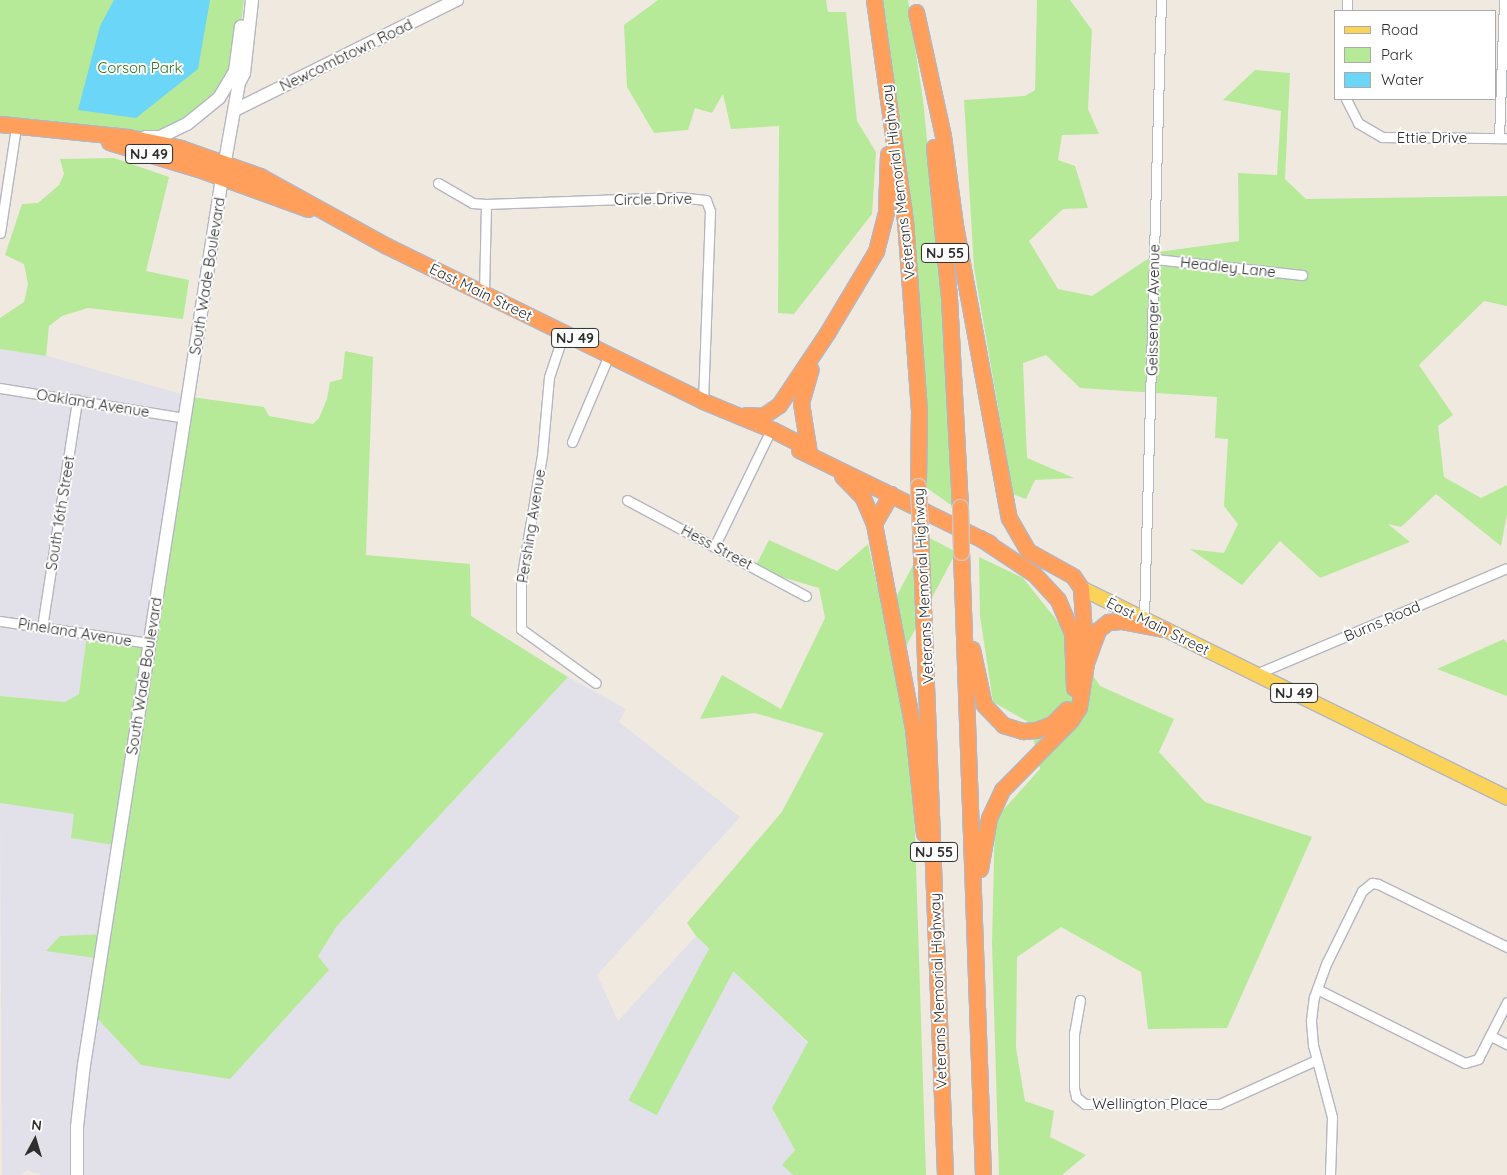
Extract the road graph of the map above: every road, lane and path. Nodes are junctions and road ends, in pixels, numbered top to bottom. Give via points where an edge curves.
1 (244, 0) edge
2 (252, 0) edge
3 (457, 0) edge
4 (874, 0) edge
5 (1161, 0) edge
6 (1504, 0) edge
7 (915, 6) edge
8 (876, 20) junction
9 (1505, 25) edge
10 (237, 77) junction
11 (1346, 100) edge
12 (235, 110) junction
13 (0, 124) edge
14 (16, 127) junction
15 (77, 133) junction
16 (128, 137) junction
17 (1503, 138) edge
18 (223, 170) junction
19 (438, 183) dead end
20 (486, 204) junction
21 (0, 233) edge
22 (1155, 259) junction
23 (1302, 275) dead end
24 (484, 293) junction
25 (564, 332) junction
26 (827, 333) junction
27 (609, 354) junction
28 (0, 388) edge
29 (77, 400) junction
30 (703, 401) junction
31 (734, 415) junction
32 (185, 418) junction
33 (768, 436) junction
34 (572, 442) dead end
35 (809, 453) junction
36 (828, 463) junction
37 (891, 494) junction
38 (627, 500) dead end
39 (874, 524) junction
40 (980, 538) junction
41 (715, 545) junction
42 (1507, 568) edge
43 (1080, 588) junction
44 (962, 589) junction
45 (806, 596) dead end
46 (1144, 619) junction
47 (0, 620) edge
48 (42, 627) junction
49 (1164, 628) junction
50 (149, 644) junction
51 (1086, 663) junction
52 (1256, 674) junction
53 (596, 683) dead end
54 (1507, 798) edge
55 (1507, 947) edge
56 (1317, 989) junction
57 (1080, 1000) dead end
58 (1507, 1002) edge
59 (939, 1022) junction
60 (977, 1026) junction
61 (1491, 1036) junction
62 (1507, 1044) edge
63 (1316, 1060) junction
64 (77, 1175) edge
65 (945, 1175) edge
66 (983, 1175) edge
67 (1330, 1175) edge

1 - 10 main road
2 - 10 main road via 244,72
3 - 12 main road, Newcombtown Road
4 - 8 highway, Veterans Memorial Highway / NJ 55
5 - 22 street, Geissenger Avenue
6 - 9 street
7 - 43 highway via 943,136 955,225 1009,518 1028,551 1073,576
7 - 44 highway, NJ 55, bridge via 936,157 949,298
8 - 26 highway via 889,165 885,219 876,251
8 - 59 highway, Veterans Memorial Highway / NJ 55, bridge via 891,104 905,220 919,410 918,486
9 - 17 street
10 - 12 main road, South Wade Boulevard
10 - 16 main road via 219,98 187,124 160,137
11 - 17 street, Ettie Drive via 1358,123 1382,137
12 - 18 main road, South Wade Boulevard
13 - 14 highway, East Main Street / NJ 49
14 - 15 highway, East Main Street / NJ 49
14 - 21 street
15 - 16 highway, East Main Street / NJ 49
15 - 18 highway, East Main Street / NJ 49
16 - 18 highway, East Main Street / NJ 49 via 182,148
18 - 24 highway, East Main Street / NJ 49 via 260,176
18 - 32 main road, South Wade Boulevard
19 - 20 street via 472,203
20 - 24 street
20 - 30 street, Circle Drive via 678,198 706,200 710,220
22 - 23 street, Headley Lane
22 - 46 street, Geissenger Avenue
24 - 25 highway, East Main Street / NJ 49
25 - 27 highway, East Main Street / NJ 49
25 - 53 street, Pershing Avenue via 549,377 542,455 521,581 521,629
26 - 31 highway via 775,408 763,416
26 - 35 highway via 802,397
27 - 30 highway, East Main Street / NJ 49
27 - 34 street
28 - 29 street, Oakland Avenue
29 - 32 street, Oakland Avenue
29 - 48 street, South 16th Street
30 - 31 highway, East Main Street / NJ 49
31 - 33 highway, East Main Street / NJ 49
31 - 35 highway, East Main Street / NJ 49 via 773,430 802,445
32 - 50 main road, South Wade Boulevard
33 - 35 highway, East Main Street / NJ 49
33 - 41 street
35 - 36 highway, East Main Street / NJ 49
36 - 37 highway, East Main Street / NJ 49
36 - 39 highway via 856,489 869,508
37 - 39 highway
37 - 40 highway, East Main Street / NJ 49
38 - 41 street, Hess Street
39 - 59 highway via 916,751
40 - 43 highway, East Main Street / NJ 49
40 - 44 highway via 1034,574 1063,608 1072,633 1075,675 1070,704 1058,720 1036,730 1022,731 1003,725 988,710 975,670
41 - 45 street, Hess Street
42 - 52 street, Burns Road
43 - 46 main road, East Main Street / NJ 49
43 - 51 highway
44 - 60 highway, NJ 55
46 - 49 main road, East Main Street / NJ 49
47 - 48 street, Pineland Avenue
48 - 50 street, Pineland Avenue
49 - 51 highway via 1135,622 1108,622 1094,635
49 - 52 main road, East Main Street / NJ 49
50 - 64 main road, South Wade Boulevard via 84,1065 77,1127
51 - 60 highway via 1084,686 1076,713 1010,781 989,818 980,857
52 - 54 main road, East Main Street / NJ 49
55 - 56 street via 1377,884 1368,885 1359,897
56 - 61 street via 1465,1062 1478,1059
56 - 63 street via 1311,1020
57 - 63 street, Wellington Place via 1074,1033 1074,1088 1076,1097 1084,1104 1219,1104
58 - 61 street
59 - 65 highway, Veterans Memorial Highway / NJ 55
60 - 66 highway, NJ 55
61 - 62 street
63 - 67 street via 1332,1117

